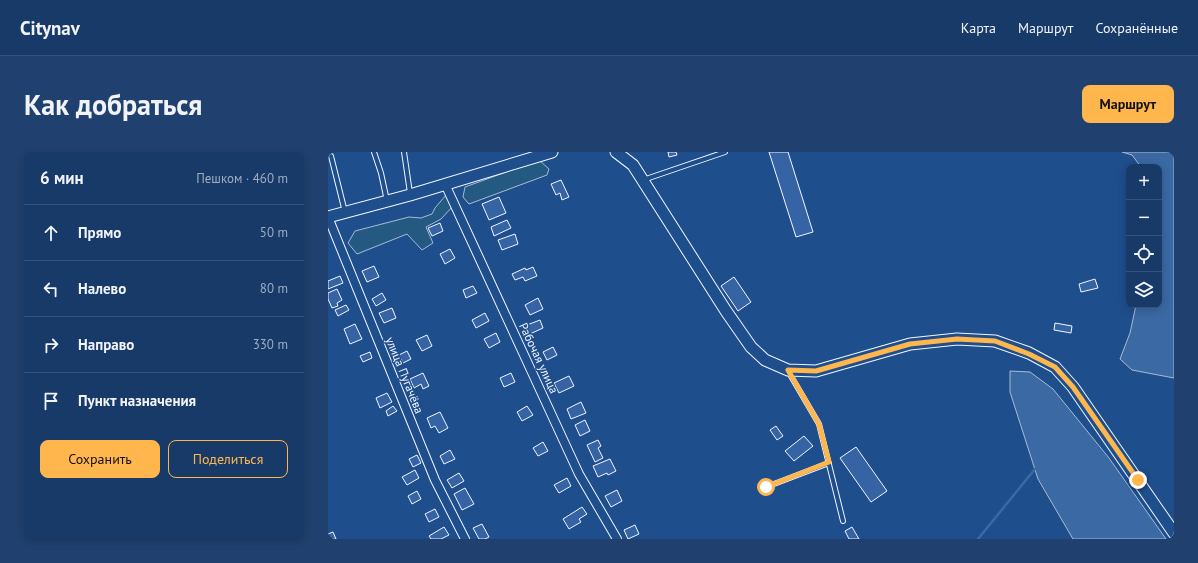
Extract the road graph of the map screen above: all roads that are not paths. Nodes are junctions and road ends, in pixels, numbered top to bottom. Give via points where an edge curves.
1 (374, 152) edge
2 (404, 152) edge
3 (552, 152) edge
4 (616, 152) edge
5 (725, 152) edge
6 (331, 156) dead end
7 (643, 180) junction
8 (445, 184) junction
9 (410, 195) junction
10 (387, 201) junction
11 (345, 212) junction
12 (328, 217) edge
13 (788, 370) junction
14 (829, 462) junction
15 (766, 487) dead end
16 (843, 521) dead end
17 (1174, 533) edge
18 (465, 539) edge
19 (617, 539) edge

1 - 10 lane
2 - 9 lane
3 - 8 street
4 - 7 street via 633,165
5 - 7 lane
6 - 11 lane
7 - 13 street via 751,347 765,360
8 - 9 street
8 - 19 street, Рабочая улица via 579,474
9 - 10 street
10 - 11 street
11 - 12 street
12 - 18 street, улица Пугачёва via 435,480
13 - 14 lane via 819,424
13 - 17 street via 816,371 910,344 957,339 995,341 1029,354 1055,367 1073,387
14 - 15 lane
14 - 16 lane

